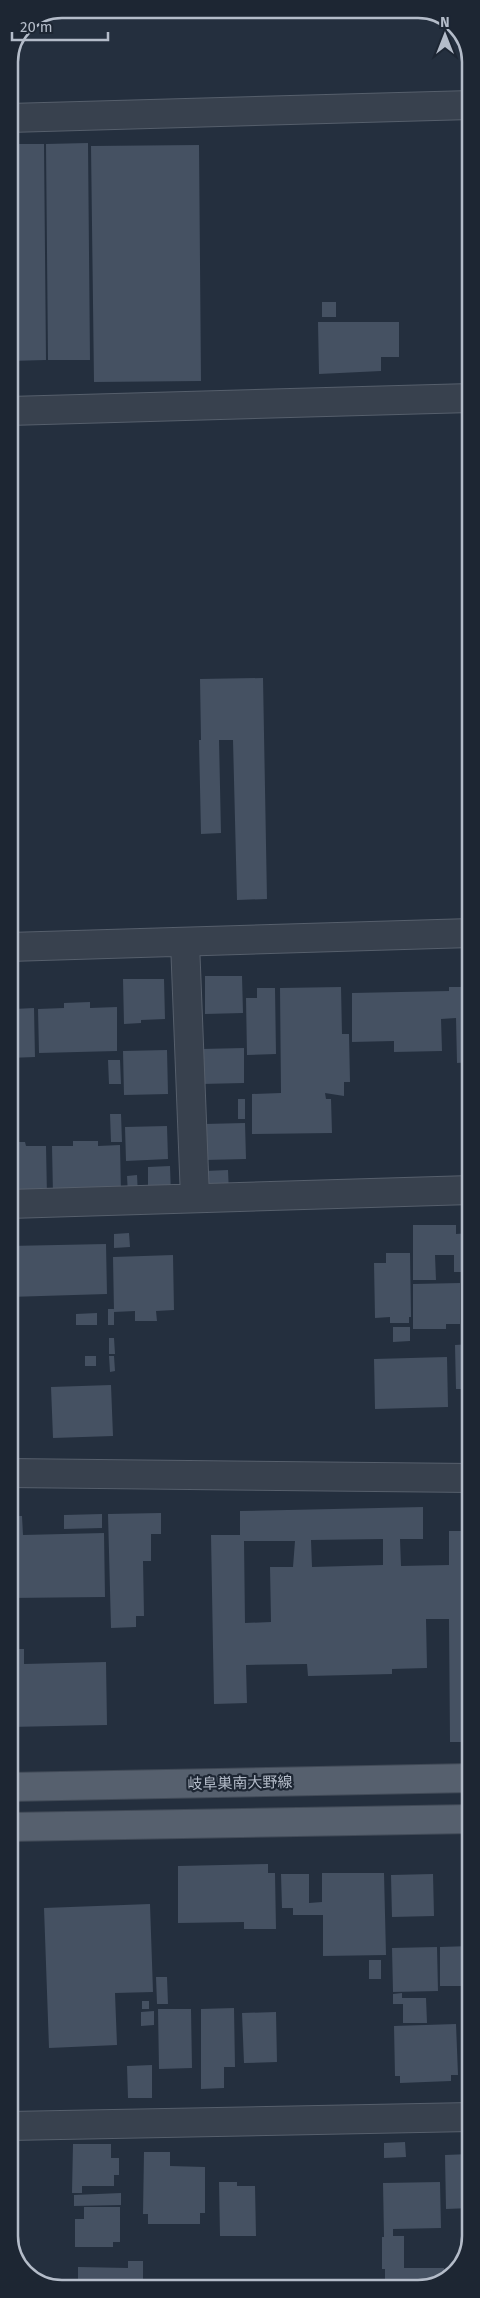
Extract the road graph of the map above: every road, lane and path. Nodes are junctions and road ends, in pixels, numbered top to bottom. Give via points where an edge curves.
1 (462, 105) edge
2 (18, 118) edge
3 (462, 398) edge
4 (18, 411) edge
5 (462, 933) edge
6 (185, 942) junction
7 (18, 947) edge
8 (462, 1190) edge
9 (195, 1198) junction
10 (18, 1204) edge
11 (18, 1473) edge
12 (462, 1478) edge
13 (462, 1778) edge
14 (18, 1787) edge
15 (462, 1819) edge
16 (18, 1827) edge
17 (462, 2117) edge
18 (18, 2126) edge

1 - 2 street
3 - 4 street
5 - 6 street
6 - 7 street
6 - 9 street
8 - 9 street
9 - 10 street
11 - 12 street
13 - 14 main road, 岐阜巣南大野線
15 - 16 main road
17 - 18 street

